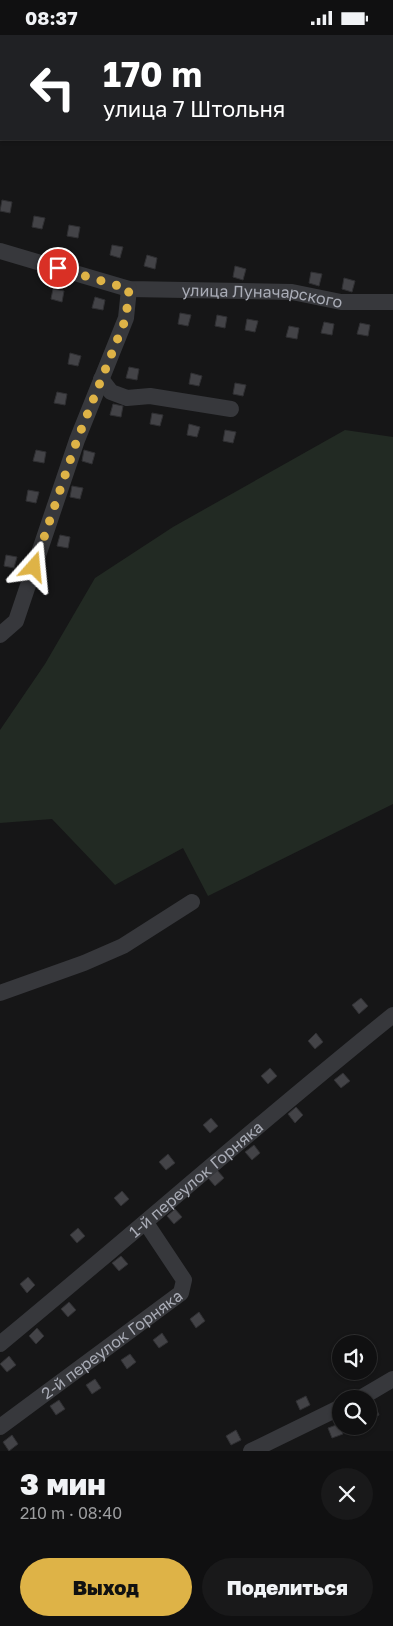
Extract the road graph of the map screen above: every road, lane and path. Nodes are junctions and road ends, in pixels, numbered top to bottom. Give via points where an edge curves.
1 (0, 251) edge
2 (129, 289) junction
3 (393, 302) edge
4 (100, 379) junction
5 (231, 409) dead end
6 (0, 635) edge
7 (192, 902) dead end
8 (0, 993) edge
9 (393, 1015) edge
10 (146, 1223) junction
11 (0, 1344) edge
12 (393, 1379) edge
13 (374, 1390) edge
14 (332, 1411) edge
15 (0, 1427) edge
16 (251, 1451) edge

1 - 2 street, улица Луначарского
2 - 3 street, улица Луначарского via 292,292 341,302
2 - 4 street via 126,318
4 - 5 street via 111,392 127,398 150,396
4 - 6 street via 16,621
7 - 8 street via 123,946
9 - 10 street, 1-й переулок Горняка
10 - 11 street, 1-й переулок Горняка
10 - 15 street, 2-й переулок Горняка via 184,1280 181,1293
12 - 13 street
14 - 16 street

